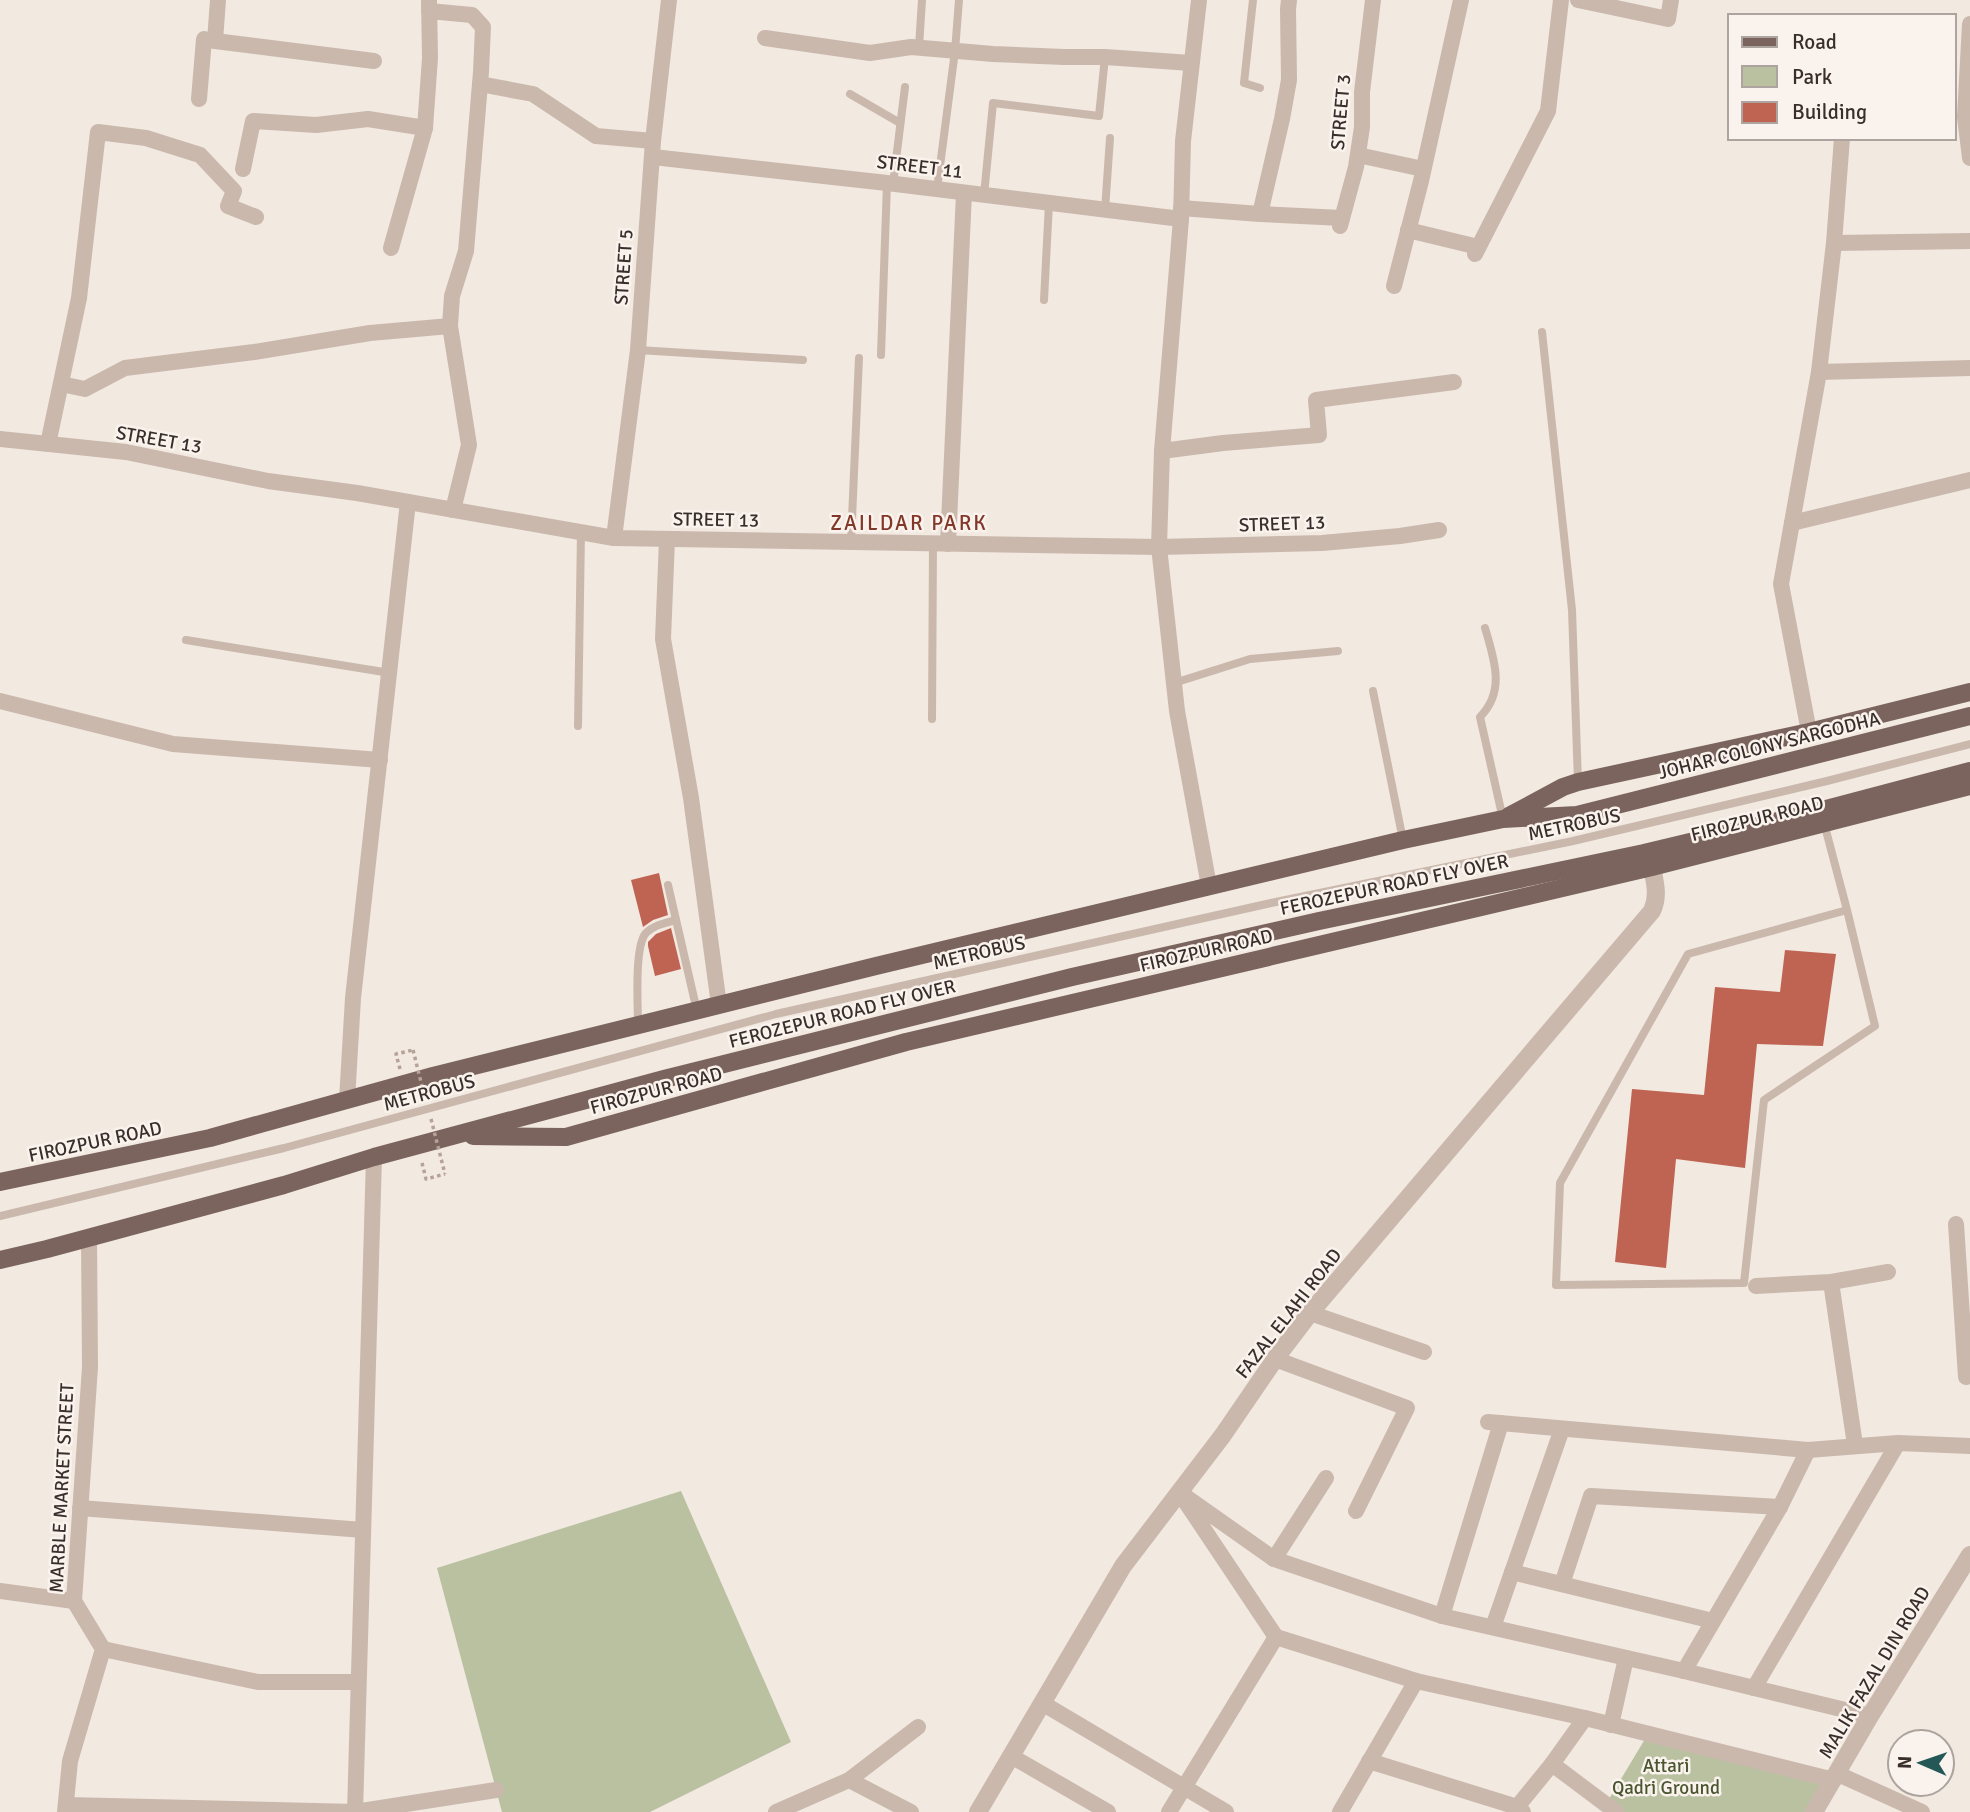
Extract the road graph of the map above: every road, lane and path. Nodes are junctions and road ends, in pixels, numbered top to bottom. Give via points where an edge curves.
1 (218, 0) edge
2 (669, 0) edge
3 (922, 0) edge
4 (959, 0) edge
5 (1199, 0) edge
6 (1253, 0) edge
7 (1289, 0) edge
8 (1373, 0) edge
9 (1461, 0) edge
10 (1561, 0) edge
11 (1578, 0) edge
12 (1671, 0) edge
13 (429, 6) edge
14 (1970, 24) edge
15 (765, 38) dead end
16 (215, 41) junction
17 (919, 47) junction
18 (955, 51) junction
19 (1105, 57) junction
20 (374, 61) dead end
21 (1192, 63) junction
22 (480, 84) junction
23 (905, 87) dead end
24 (1260, 88) dead end
25 (850, 94) dead end
26 (199, 99) dead end
27 (900, 123) junction
28 (425, 128) junction
29 (1110, 138) dead end
30 (1842, 140) edge
31 (653, 149) junction
32 (1358, 155) junction
33 (1970, 158) edge
34 (243, 169) dead end
35 (1423, 169) junction
36 (890, 183) junction
37 (937, 189) junction
38 (964, 193) junction
39 (984, 195) junction
40 (1049, 203) junction
41 (1105, 210) junction
42 (1181, 214) junction
43 (1260, 214) junction
44 (256, 217) dead end
45 (1341, 222) joint
46 (1408, 230) junction
47 (1970, 241) edge
48 (1834, 243) junction
49 (391, 248) dead end
50 (1394, 286) dead end
51 (1044, 300) dead end
52 (450, 326) junction
53 (1542, 332) dead end
54 (638, 350) junction
55 (881, 355) dead end
56 (859, 358) dead end
57 (803, 360) dead end
58 (1970, 368) edge
59 (1819, 372) junction
60 (1454, 382) dead end
61 (61, 384) junction
62 (0, 439) edge
63 (48, 444) junction
64 (1162, 451) junction
65 (1970, 480) edge
66 (408, 502) junction
67 (453, 510) junction
68 (1792, 523) junction
69 (1439, 530) dead end
70 (581, 532) junction
71 (614, 538) junction
72 (667, 539) junction
73 (852, 542) junction
74 (941, 544) junction
75 (1159, 547) junction
76 (1485, 628) dead end
77 (186, 640) dead end
78 (1338, 651) dead end
79 (390, 673) junction
80 (1174, 683) junction
81 (1373, 691) dead end
82 (1970, 692) edge
83 (0, 701) edge
84 (1970, 716) edge
85 (932, 719) dead end
86 (578, 726) dead end
87 (1809, 732) junction
88 (1970, 744) edge
89 (380, 761) junction
90 (1970, 771) edge
91 (1578, 782) junction
92 (1970, 786) edge
93 (1577, 815) joint
94 (1503, 819) junction
95 (1824, 823) junction
96 (1403, 840) junction
97 (1652, 867) junction
98 (668, 885) dead end
99 (1209, 886) junction
100 (1847, 910) junction
101 (676, 920) junction
102 (719, 1005) junction
103 (697, 1011) junction
104 (638, 1026) junction
105 (413, 1050) dead end
106 (396, 1054) dead end
107 (664, 1079) joint
108 (347, 1100) junction
109 (452, 1136) junction
110 (374, 1157) junction
111 (445, 1174) dead end
112 (426, 1179) dead end
113 (0, 1182) edge
114 (0, 1216) edge
115 (1956, 1224) dead end
116 (89, 1238) junction
117 (0, 1260) edge
118 (1888, 1272) dead end
119 (1831, 1282) junction
120 (1756, 1286) dead end
121 (1310, 1313) junction
122 (1966, 1320) edge
123 (1424, 1352) dead end
124 (1275, 1359) junction
125 (1966, 1377) dead end
126 (1562, 1429) junction
127 (1898, 1443) junction
128 (1855, 1445) junction
129 (1970, 1446) edge
130 (1808, 1450) junction
131 (1326, 1478) dead end
132 (1179, 1492) junction
133 (1780, 1507) junction
134 (80, 1508) junction
135 (1356, 1511) dead end
136 (363, 1530) junction
137 (1970, 1555) edge
138 (1274, 1559) junction
139 (1512, 1572) junction
140 (1562, 1584) junction
141 (0, 1591) edge
142 (74, 1601) junction
143 (1442, 1616) junction
144 (1713, 1621) junction
145 (1493, 1628) junction
146 (1276, 1637) junction
147 (103, 1649) junction
148 (1626, 1658) junction
149 (1684, 1671) junction
150 (1416, 1681) junction
151 (358, 1682) junction
152 (1754, 1688) junction
153 (1042, 1703) junction
154 (1870, 1716) junction
155 (1585, 1718) junction
156 (1611, 1725) junction
157 (918, 1727) dead end
158 (1011, 1756) junction
159 (1369, 1761) junction
160 (1552, 1764) junction
161 (1836, 1777) junction
162 (849, 1780) junction
163 (1184, 1787) junction
164 (496, 1790) dead end
165 (66, 1808) edge
166 (984, 1810) edge
167 (1520, 1810) edge
168 (355, 1812) edge
169 (776, 1812) edge
170 (911, 1812) edge
171 (1108, 1812) edge
172 (1169, 1812) edge
173 (1226, 1812) edge
174 (1339, 1812) edge
175 (1616, 1812) edge
176 (1814, 1812) edge
177 (1922, 1812) edge

1 - 16 street
2 - 31 street, STREET 5
3 - 17 lane
4 - 18 lane
5 - 21 street
6 - 24 lane via 1244,83
7 - 43 street via 1289,80
8 - 32 street, STREET 3
9 - 35 street
10 - 46 street via 1548,111 1476,250
11 - 12 street via 1668,19
13 - 22 street via 472,15 483,27
13 - 28 street
14 - 33 street via 1965,117
15 - 17 street via 870,52
16 - 20 street
16 - 26 street via 205,39
17 - 18 street
18 - 19 street
18 - 37 lane
19 - 21 street
19 - 39 lane via 1099,116 993,103
21 - 42 street
22 - 31 street, STREET 11 via 533,94 596,136
22 - 52 street via 466,251 452,296
23 - 27 lane
25 - 27 lane
27 - 36 lane
28 - 34 street via 368,119 316,125 253,121
28 - 49 street
29 - 41 lane
30 - 48 street
31 - 36 street, STREET 11
31 - 54 street, STREET 5
32 - 35 street
32 - 45 street, STREET 3
35 - 46 street
36 - 37 street, STREET 11
36 - 55 lane
37 - 38 street, STREET 11
38 - 39 street, STREET 11
38 - 74 street
39 - 40 street, STREET 11
40 - 41 street, STREET 11
40 - 51 lane
41 - 42 street, STREET 11
42 - 43 street, STREET 11
42 - 64 street
43 - 45 street, STREET 11
44 - 61 street via 229,206 234,191 200,155 146,138 98,132 79,298
46 - 50 street
47 - 48 street
48 - 59 street
52 - 61 street via 125,368 85,389
52 - 67 street via 469,445
53 - 91 lane via 1572,610
54 - 57 lane
54 - 71 street, STREET 5
56 - 73 lane
58 - 59 street
59 - 68 street
60 - 64 street via 1316,400 1319,435
61 - 63 street
62 - 63 street, STREET 13
63 - 66 street, STREET 13 via 126,452 268,481
64 - 75 street
65 - 68 street
66 - 67 street, STREET 13
66 - 79 street
67 - 70 street, STREET 13
68 - 87 street via 1781,584
69 - 75 street, STREET 13 via 1322,543
70 - 71 street, STREET 13
70 - 86 lane
71 - 72 street, STREET 13
72 - 73 street, STREET 13
72 - 102 street via 663,639 691,798
73 - 74 street, STREET 13
74 - 75 street, STREET 13
74 - 85 lane
75 - 80 street
76 - 94 lane via 1496,673 1495,695 1480,717
77 - 79 lane
78 - 80 lane via 1250,659
79 - 89 street
80 - 99 street
81 - 96 lane
82 - 87 main road, FIROZPUR ROAD
83 - 89 street via 173,744
84 - 93 main road, JOHAR COLONY SARGODHA
87 - 91 main road, FIROZPUR ROAD
88 - 114 lane, METROBUS, bridge via 1573,841 776,1014 284,1148
89 - 108 street via 353,998
90 - 107 main road, FEROZEPUR ROAD FLY OVER via 1644,853 1072,977
91 - 94 main road, FIROZPUR ROAD
92 - 95 main road, FIROZPUR ROAD
93 - 94 main road, FIROZPUR ROAD
94 - 96 main road, FIROZPUR ROAD
95 - 97 main road, FIROZPUR ROAD
95 - 100 lane
96 - 99 main road, FIROZPUR ROAD
97 - 109 main road, FIROZPUR ROAD via 906,1042 566,1137
97 - 121 street, FAZAL ELAHI ROAD via 1657,892 1652,911
98 - 101 lane
99 - 102 main road, FIROZPUR ROAD
100 - 100 lane via 1688,954 1560,1183 1556,1285 1744,1283 1764,1100 1875,1026
101 - 103 lane
101 - 104 lane via 648,930 642,939
102 - 103 main road, FIROZPUR ROAD
103 - 104 main road, FIROZPUR ROAD
104 - 108 main road, FIROZPUR ROAD
105 - 106 path
107 - 109 main road, FIROZPUR ROAD
108 - 113 main road, FIROZPUR ROAD via 210,1138
109 - 110 main road, FIROZPUR ROAD
110 - 116 main road, FIROZPUR ROAD
110 - 136 street
111 - 112 path
115 - 122 street
116 - 117 main road, FIROZPUR ROAD
116 - 134 street, MARBLE MARKET STREET via 90,1367
118 - 119 street
119 - 120 street
119 - 128 street
121 - 123 street
121 - 124 street, FAZAL ELAHI ROAD
122 - 125 street
124 - 132 street, FAZAL ELAHI ROAD
124 - 135 street via 1407,1408
126 - 130 street
126 - 139 street
126 - 143 street via 1494,1423
127 - 128 street
127 - 129 street
127 - 152 street
128 - 130 street
130 - 133 street
131 - 138 street
132 - 138 street
132 - 146 street
132 - 153 street, FAZAL ELAHI ROAD via 1124,1566
133 - 140 street via 1591,1496
133 - 144 street
134 - 136 street
134 - 142 street, MARBLE MARKET STREET
136 - 151 street
137 - 154 street, MALIK FAZAL DIN ROAD
138 - 143 street
139 - 140 street
139 - 145 street
140 - 144 street
141 - 142 street
142 - 147 street, MARBLE MARKET STREET
143 - 145 street
144 - 149 street
145 - 148 street
146 - 150 street
146 - 163 street
147 - 151 street via 258,1682
147 - 165 street via 70,1761
148 - 149 street
148 - 156 street
149 - 152 street
150 - 155 street
150 - 159 street
151 - 168 street
152 - 154 street
153 - 158 street, FAZAL ELAHI ROAD
153 - 163 street
154 - 161 street, MALIK FAZAL DIN ROAD
155 - 156 street
155 - 160 street
156 - 161 street
157 - 162 street
158 - 166 street, FAZAL ELAHI ROAD
158 - 171 street
159 - 167 street
159 - 174 street
160 - 167 street
160 - 175 street
161 - 176 street, MALIK FAZAL DIN ROAD
161 - 177 street
162 - 169 street
162 - 170 street
163 - 172 street
163 - 173 street
164 - 168 street
165 - 168 street

